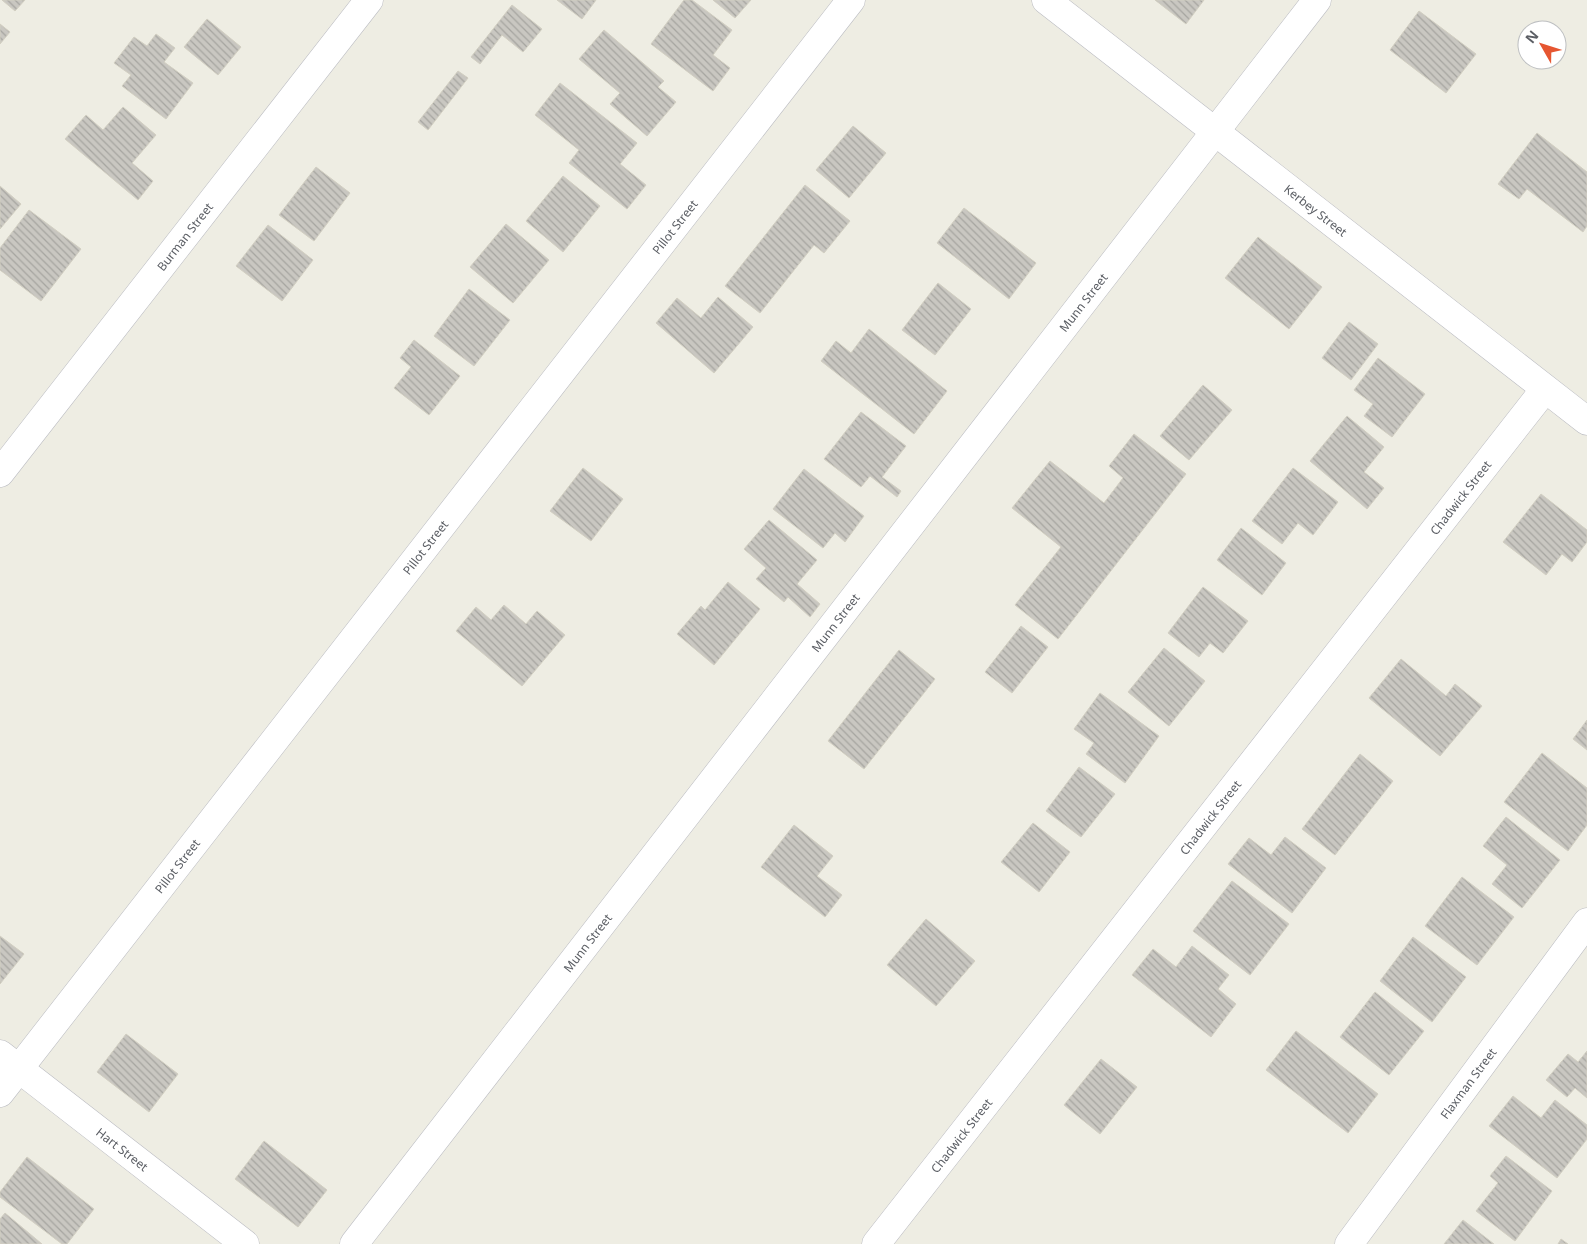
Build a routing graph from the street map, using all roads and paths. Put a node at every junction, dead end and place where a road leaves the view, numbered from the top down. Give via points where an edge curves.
1 (369, 0) edge
2 (851, 0) edge
3 (1046, 0) edge
4 (1317, 0) edge
5 (1215, 132) junction
6 (1545, 388) junction
7 (1587, 421) edge
8 (0, 473) edge
9 (1587, 922) edge
10 (9, 1061) edge
11 (0, 1093) edge
12 (245, 1244) edge
13 (354, 1244) edge
14 (876, 1244) edge
15 (1349, 1244) edge

1 - 8 street, Burman Street
2 - 10 street, Pillot Street
3 - 5 street, Kerbey Street
4 - 5 street, Munn Street
5 - 6 street, Kerbey Street
5 - 13 street, Munn Street
6 - 7 street, Kerbey Street
6 - 14 street, Chadwick Street
9 - 15 street, Flaxman Street
10 - 11 street, Pillot Street
10 - 12 street, Hart Street

